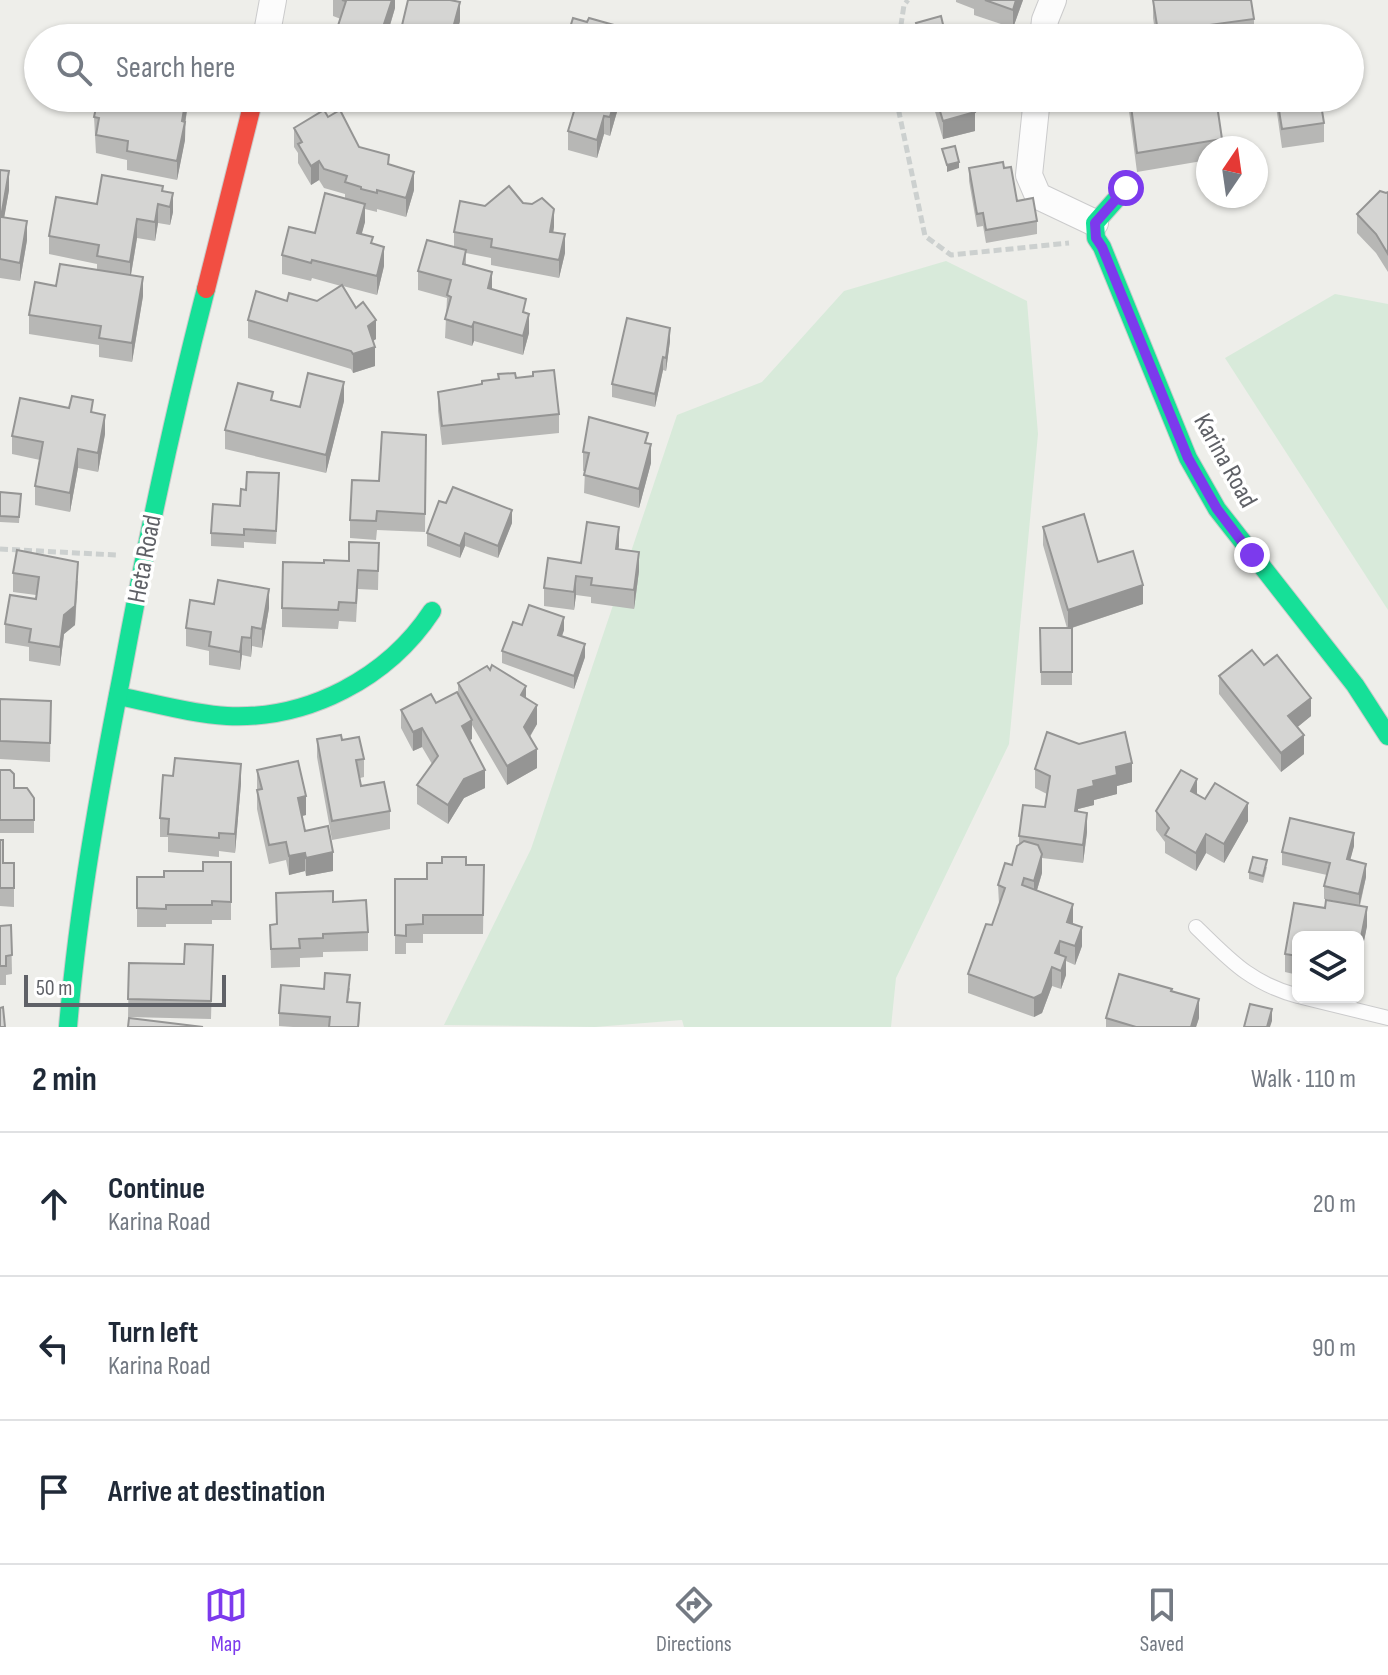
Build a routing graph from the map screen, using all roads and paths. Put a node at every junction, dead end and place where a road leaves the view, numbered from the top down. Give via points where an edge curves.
1 (273, 0) edge
2 (908, 0) edge
3 (1053, 0) edge
4 (269, 24) edge
5 (901, 24) edge
6 (1045, 24) edge
7 (251, 112) edge
8 (899, 112) edge
9 (1036, 112) edge
10 (1126, 188) dead end
11 (1095, 230) junction
12 (0, 549) edge
13 (144, 557) junction
14 (432, 611) dead end
15 (118, 696) junction
16 (1388, 736) edge
17 (1196, 927) dead end
18 (1292, 993) edge
19 (1328, 1003) edge
20 (1388, 1018) edge
21 (68, 1027) edge

1 - 4 street
2 - 5 path
3 - 6 street
7 - 13 street, Heta Road via 183,378
8 - 11 path via 925,236 951,255 1052,246
9 - 11 street via 1029,175 1038,196
10 - 11 street
11 - 16 street, Karina Road via 1188,458 1217,509 1355,685
12 - 13 path
13 - 15 street, Heta Road
14 - 15 street via 408,644 372,674 339,692 277,713 228,716
15 - 21 street, Heta Road via 89,846
17 - 18 lane via 1240,970 1259,983
19 - 20 lane

